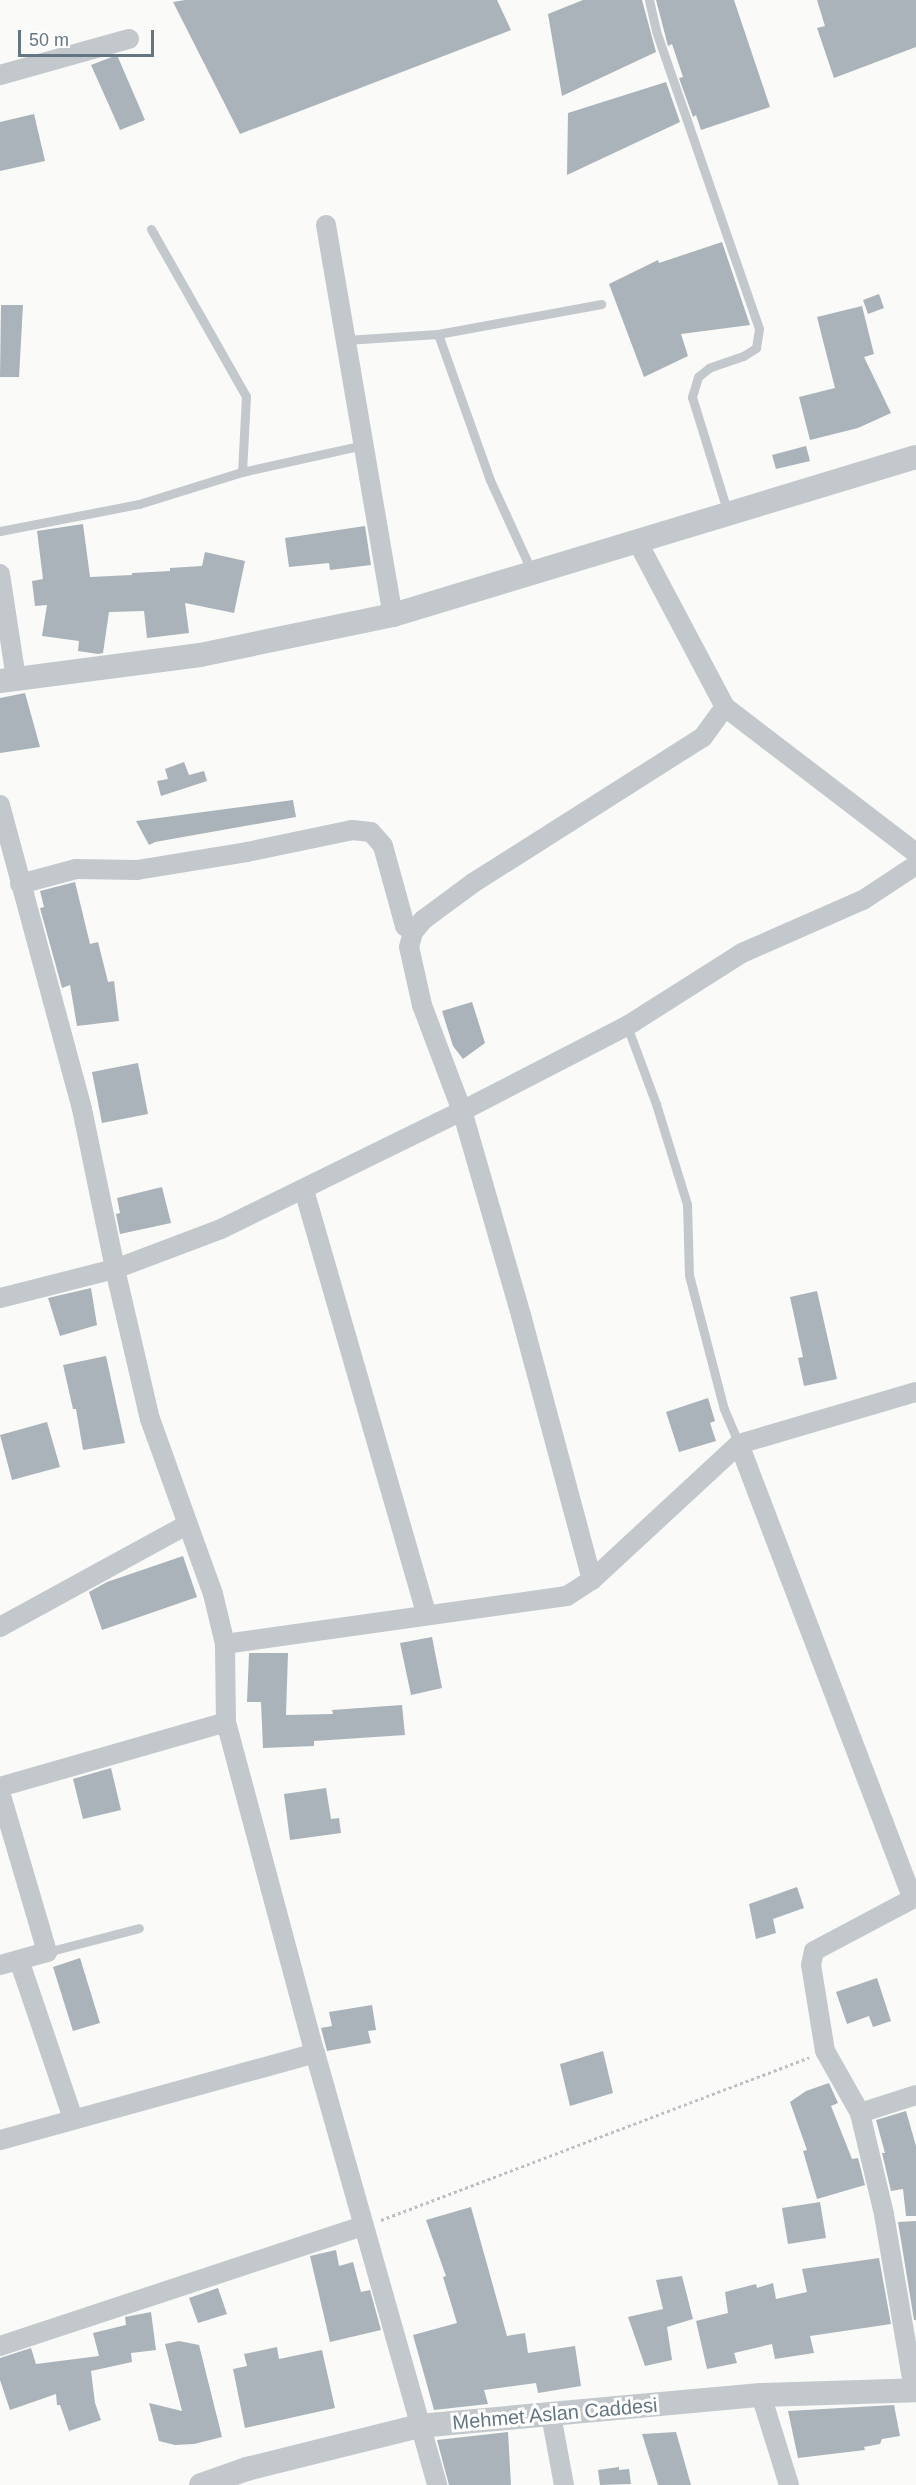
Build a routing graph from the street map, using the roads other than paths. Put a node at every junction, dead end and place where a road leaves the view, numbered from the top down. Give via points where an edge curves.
1 (649, 0) edge
2 (129, 39) dead end
3 (0, 75) edge
4 (326, 225) dead end
5 (151, 229) dead end
6 (601, 304) dead end
7 (438, 334) junction
8 (346, 340) junction
9 (364, 445) junction
10 (916, 457) edge
11 (242, 472) junction
12 (728, 514) junction
13 (0, 531) edge
14 (637, 541) junction
15 (0, 574) edge
16 (533, 574) junction
17 (393, 615) junction
18 (8, 680) edge
19 (725, 707) junction
20 (0, 805) edge
21 (916, 853) edge
22 (916, 866) edge
23 (20, 884) junction
24 (412, 932) junction
25 (627, 1026) junction
26 (462, 1111) junction
27 (304, 1190) junction
28 (115, 1269) junction
29 (0, 1298) edge
30 (916, 1392) edge
31 (740, 1444) junction
32 (186, 1525) junction
33 (592, 1580) junction
34 (427, 1615) junction
35 (0, 1627) edge
36 (225, 1644) junction
37 (226, 1722) junction
38 (0, 1787) edge
39 (0, 1792) edge
40 (914, 1898) edge
41 (139, 1928) dead end
42 (47, 1952) junction
43 (19, 1960) junction
44 (0, 1965) edge
45 (315, 2053) junction
46 (916, 2095) edge
47 (860, 2113) junction
48 (73, 2119) junction
49 (0, 2140) edge
50 (363, 2226) junction
51 (0, 2346) edge
52 (915, 2390) edge
53 (762, 2395) junction
54 (551, 2415) junction
55 (419, 2427) junction
56 (201, 2485) edge
57 (437, 2485) edge
58 (564, 2485) edge
59 (789, 2485) edge

1 - 12 lane via 656,31 759,329 756,348 709,368 698,377 692,397
2 - 3 street
4 - 8 street
5 - 11 lane via 246,396
6 - 7 lane
7 - 8 lane
7 - 16 lane via 490,480
8 - 9 street
9 - 11 lane
9 - 17 street
10 - 12 street
11 - 13 lane via 139,504
12 - 14 street
14 - 16 street
14 - 19 street
15 - 18 street
16 - 17 street
17 - 18 street via 200,655
19 - 21 street
19 - 24 street via 703,737 473,882
20 - 23 street
22 - 25 street via 863,900 742,953
23 - 24 street via 76,869 137,870 352,830 371,832 383,846 405,926
23 - 28 street via 82,1109
24 - 26 street via 408,947 422,1005
25 - 26 street
25 - 31 lane via 657,1104 687,1204 689,1275 724,1409
26 - 27 street
26 - 33 street
27 - 28 street via 221,1229
27 - 34 street
28 - 29 street
28 - 32 street via 150,1419
30 - 31 street
31 - 33 street
31 - 40 street
32 - 35 street
32 - 36 street via 213,1594
33 - 34 street via 567,1596
34 - 36 street
36 - 37 street
37 - 38 street
37 - 45 street
39 - 42 street
40 - 47 street via 814,1951 810,1965 825,2051
41 - 42 lane
42 - 43 street
43 - 44 street
43 - 48 street
45 - 48 street
45 - 50 street
46 - 47 street
47 - 52 street via 884,2214
48 - 49 street
50 - 51 street
50 - 55 street
52 - 53 street, Mehmet Aslan Caddesi
53 - 54 street, Mehmet Aslan Caddesi
53 - 59 street
54 - 55 street, Mehmet Aslan Caddesi
54 - 58 street
55 - 56 street, Mehmet Aslan Caddesi via 247,2469
55 - 57 street

